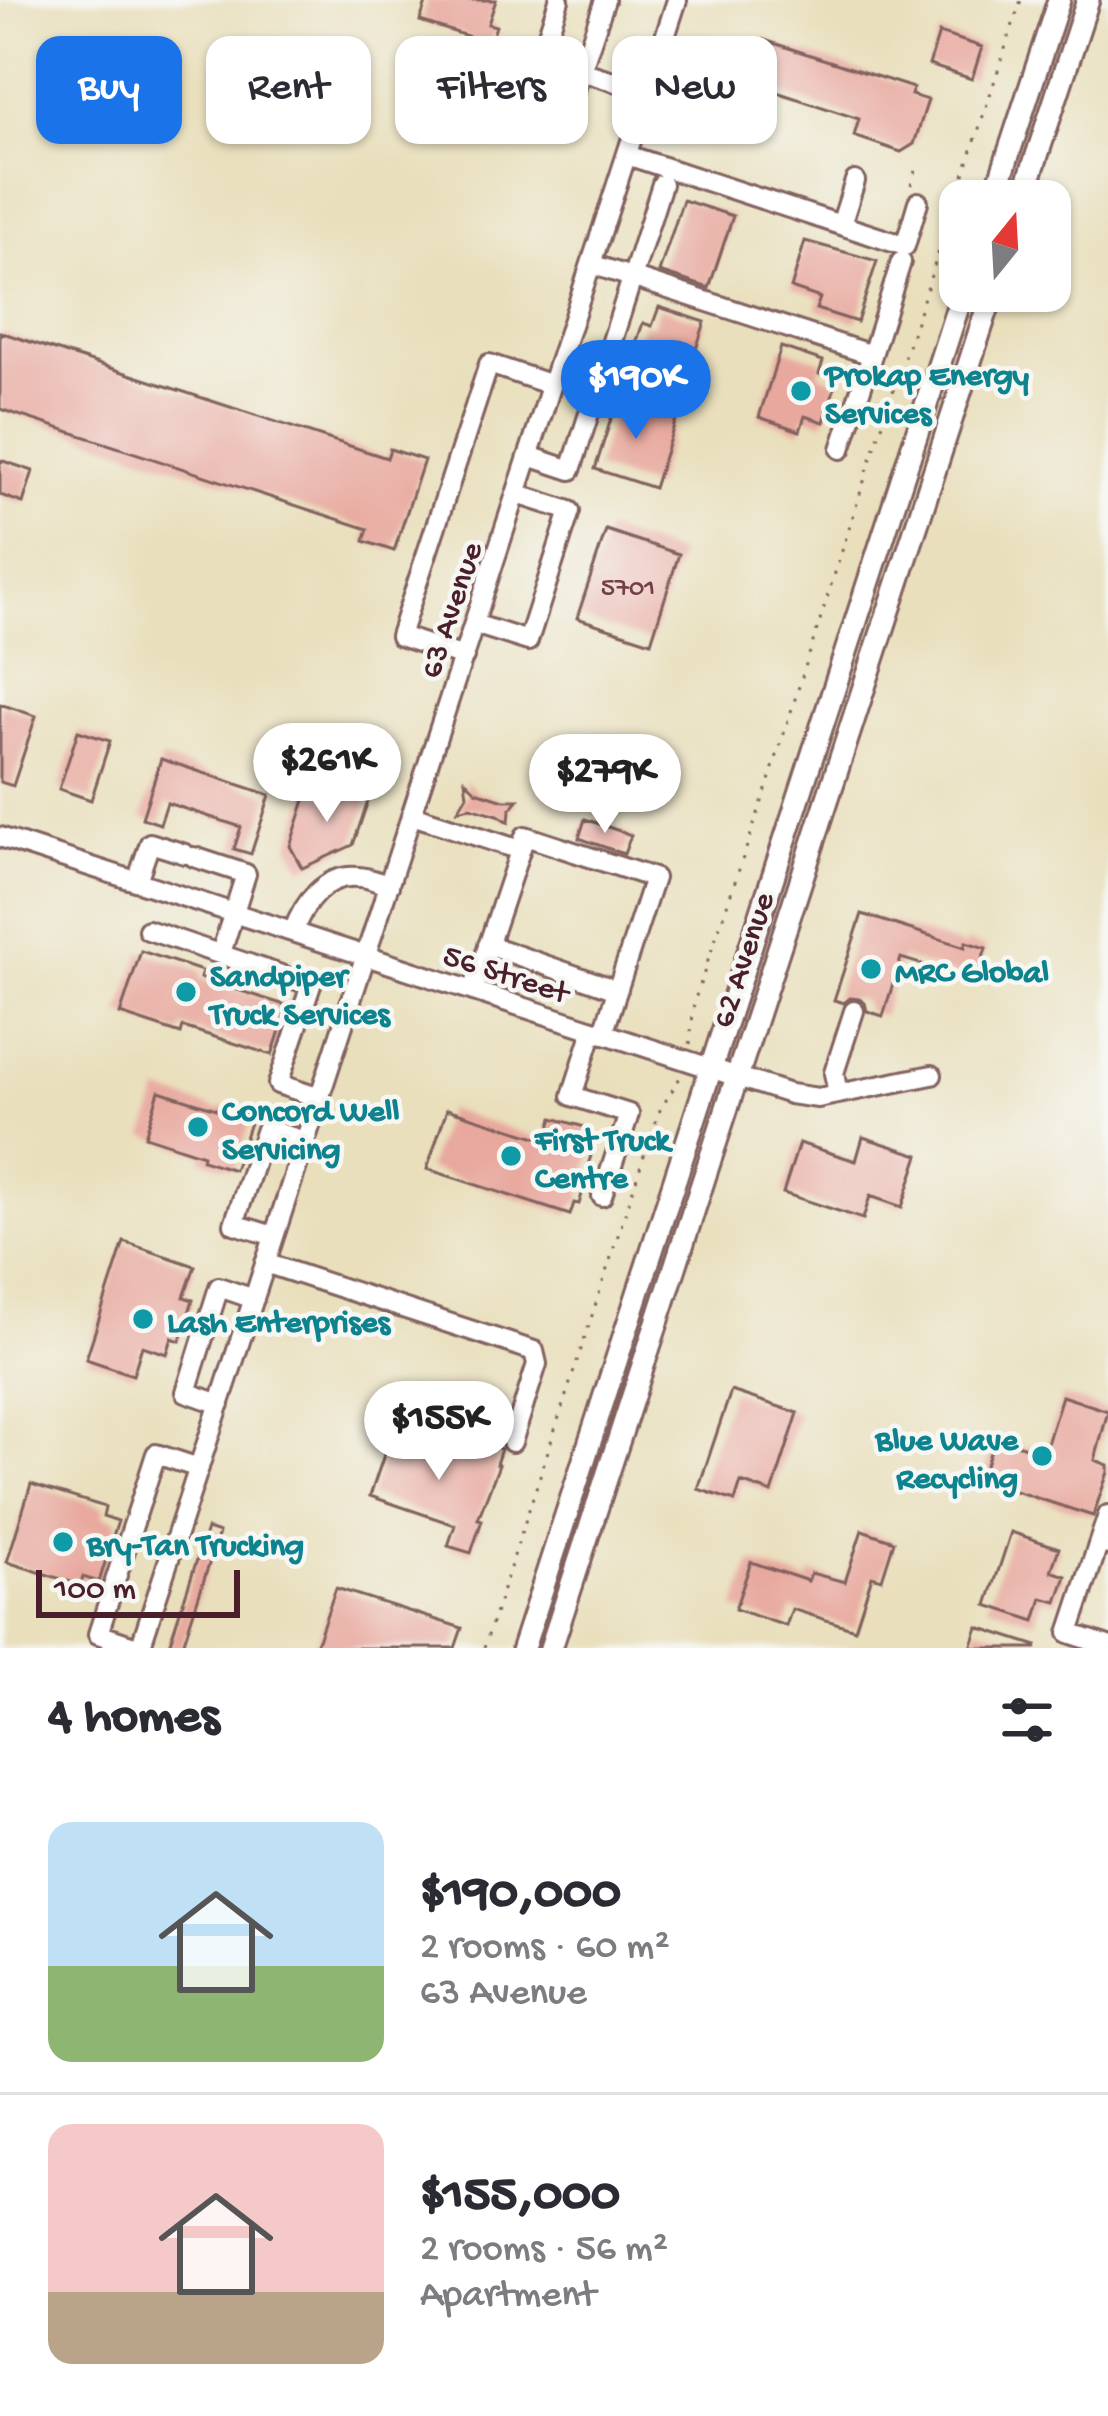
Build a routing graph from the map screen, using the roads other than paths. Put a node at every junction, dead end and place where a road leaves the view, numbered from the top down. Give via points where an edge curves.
1 (559, 0) edge
2 (605, 0) edge
3 (677, 0) edge
4 (1059, 0) edge
5 (1088, 0) edge
6 (547, 36) edge
7 (665, 36) edge
8 (588, 50) edge
9 (630, 144) edge
10 (627, 155) junction
11 (1000, 180) edge
12 (1029, 180) edge
13 (855, 181) dead end
14 (662, 184) dead end
15 (913, 200) road end
16 (841, 225) junction
17 (902, 262) dead end
18 (591, 264) junction
19 (632, 278) junction
20 (956, 312) edge
21 (986, 312) edge
22 (872, 355) junction
23 (555, 376) junction
24 (599, 381) junction
25 (842, 448) dead end
26 (529, 456) junction
27 (517, 494) junction
28 (474, 624) junction
29 (464, 657) junction
30 (412, 815) junction
31 (0, 837) edge
32 (520, 850) junction
33 (137, 881) junction
34 (389, 886) junction
35 (234, 913) junction
36 (148, 930) dead end
37 (293, 932) junction
38 (488, 945) junction
39 (221, 953) junction
40 (367, 956) junction
41 (617, 990) junction
42 (473, 991) junction
43 (854, 1011) dead end
44 (598, 1032) junction
45 (711, 1070) junction
46 (932, 1075) dead end
47 (736, 1078) junction
48 (838, 1094) junction
49 (320, 1098) junction
50 (305, 1141) junction
51 (602, 1196) dead end
52 (274, 1236) junction
53 (265, 1263) junction
54 (254, 1299) junction
55 (220, 1404) junction
56 (512, 1442) dead end
57 (199, 1468) junction
58 (1108, 1516) edge
59 (1104, 1543) edge
60 (1108, 1646) edge
61 (140, 1648) edge
62 (523, 1648) edge
63 (550, 1648) edge

1 - 6 street
2 - 8 street
3 - 7 street, 63 Avenue
4 - 11 main road
5 - 12 main road
9 - 10 street, 63 Avenue
10 - 16 street
10 - 18 street, 63 Avenue
13 - 16 street
14 - 19 street
15 - 16 street via 905,246
17 - 22 street
18 - 19 street
18 - 23 street, 63 Avenue
19 - 22 street
19 - 24 street
20 - 45 main road, 62 Avenue
21 - 47 main road, 62 Avenue
22 - 25 street
23 - 24 street
23 - 26 street, 63 Avenue
23 - 29 street via 489,364 407,614 400,636
24 - 26 street via 571,470
26 - 27 street, 63 Avenue
27 - 28 street, 63 Avenue
27 - 28 street via 570,511 533,626 528,641
28 - 29 street, 63 Avenue
29 - 30 street, 63 Avenue
30 - 32 street
30 - 34 street, 63 Avenue
31 - 33 street, 56 Street
32 - 38 street
32 - 41 street via 525,836 654,878
33 - 35 street, 56 Street
33 - 35 street via 150,843 190,855 247,874
34 - 37 street via 357,876 333,881 302,907
34 - 40 street, 63 Avenue
35 - 37 street, 56 Street
35 - 39 street
36 - 39 street
37 - 40 street, 56 Street
38 - 41 street
38 - 42 street
39 - 49 street via 311,985 278,1084
40 - 42 street, 56 Street
40 - 49 street, 63 Avenue
41 - 44 street
42 - 44 street, 56 Street
43 - 48 street via 834,1073
44 - 45 street, 56 Street
44 - 51 street via 572,1096 629,1114
45 - 47 street, 56 Street
45 - 62 main road, 62 Avenue
46 - 48 street, 56 Street
47 - 48 street, 56 Street via 790,1094
47 - 63 main road, 62 Avenue
49 - 50 street, 63 Avenue
50 - 52 street, 63 Avenue
50 - 52 street via 266,1129 234,1224
52 - 53 street, 63 Avenue
53 - 54 street, 63 Avenue
53 - 56 street via 534,1351
54 - 55 street, 63 Avenue
54 - 55 street via 219,1287 185,1392
55 - 57 street, 63 Avenue
57 - 61 street, 63 Avenue
57 - 61 street via 156,1454 98,1634
58 - 59 street
59 - 60 street via 1069,1634

